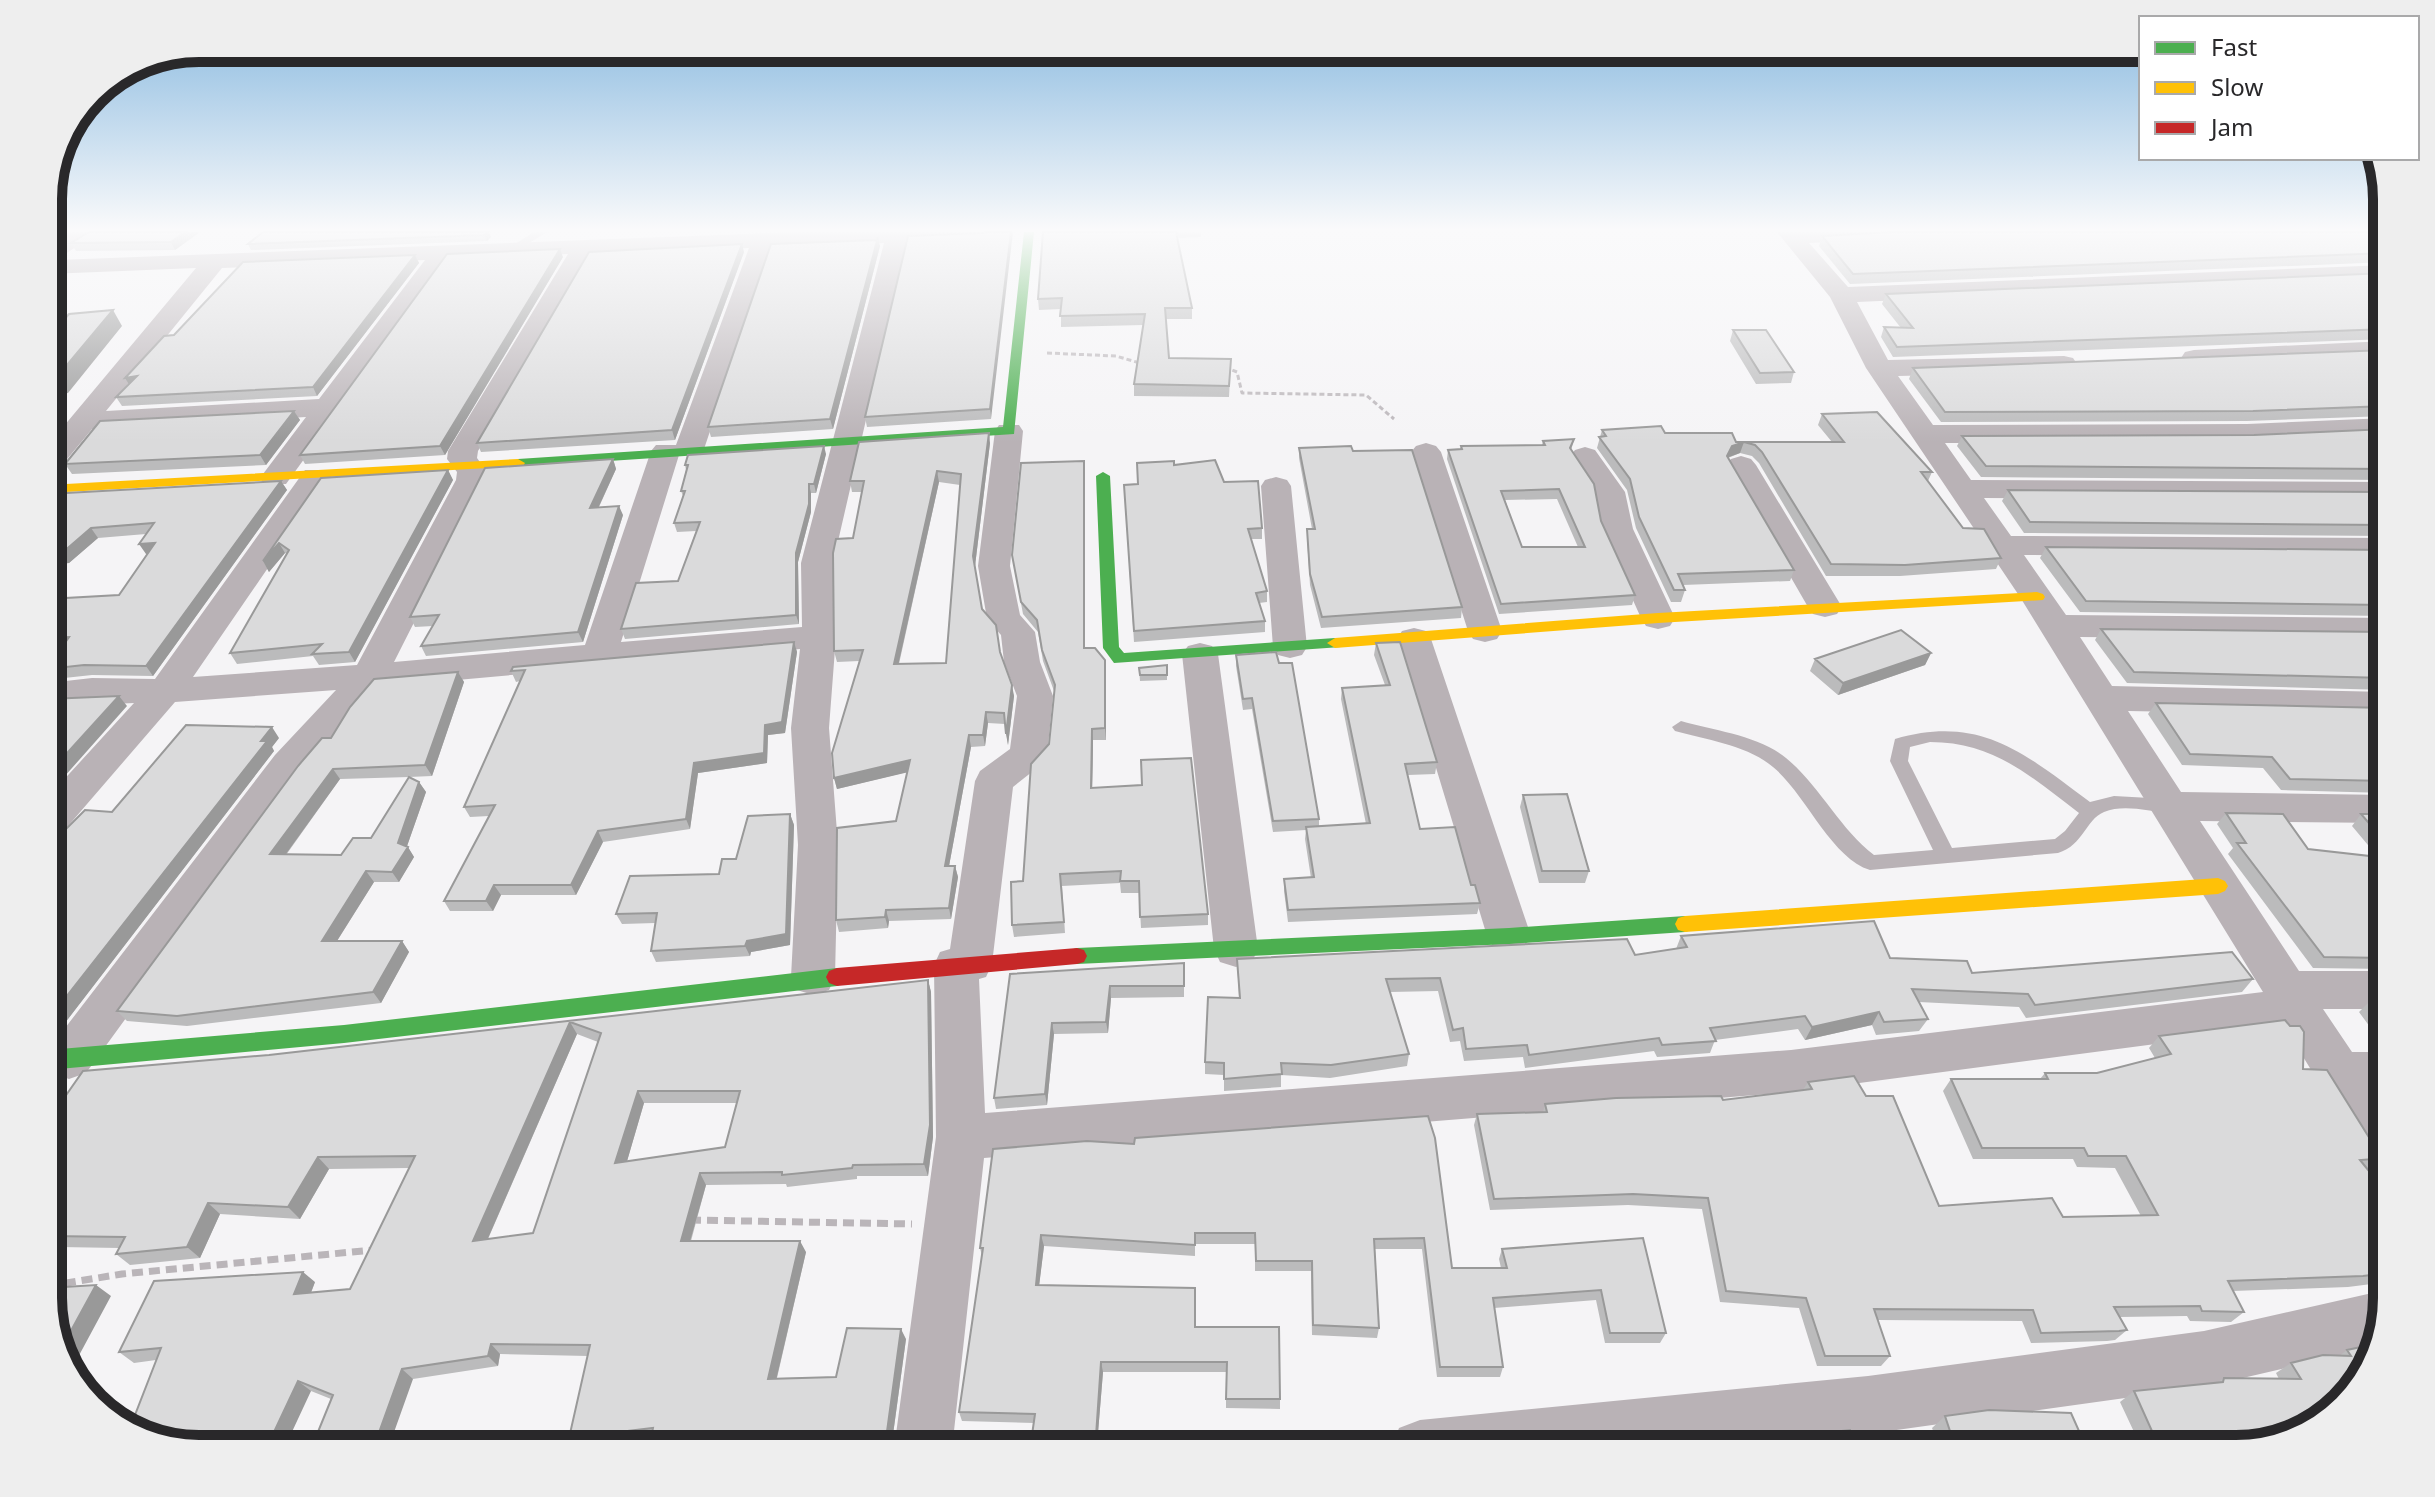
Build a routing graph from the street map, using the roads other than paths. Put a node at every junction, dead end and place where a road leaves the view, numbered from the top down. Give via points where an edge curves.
1 (170, 302) edge
2 (406, 302) edge
3 (551, 302) edge
4 (738, 302) edge
5 (880, 302) edge
6 (1023, 302) edge
7 (1845, 302) edge
8 (2373, 350) edge
9 (2172, 359) edge
10 (2096, 363) edge
11 (1879, 368) junction
12 (328, 407) junction
13 (83, 421) junction
14 (2373, 428) edge
15 (1009, 431) junction
16 (1923, 434) junction
17 (844, 440) junction
18 (62, 447) edge
19 (678, 450) junction
20 (1426, 452) dead end
21 (1585, 456) dead end
22 (1741, 465) dead end
23 (467, 466) junction
24 (316, 476) junction
25 (1103, 476) dead end
26 (275, 478) junction
27 (1276, 486) dead end
28 (62, 488) edge
29 (1962, 489) junction
30 (2373, 491) edge
31 (2000, 545) junction
32 (2373, 548) edge
33 (1825, 607) junction
34 (2046, 611) junction
35 (1658, 618) junction
36 (2373, 628) edge
37 (1485, 631) junction
38 (819, 636) junction
39 (1414, 639) junction
40 (1290, 647) junction
41 (600, 654) junction
42 (1200, 654) junction
43 (369, 676) junction
44 (165, 691) junction
45 (62, 693) edge
46 (2101, 698) junction
47 (2373, 704) edge
48 (1681, 727) dead end
49 (2168, 806) junction
50 (62, 807) edge
51 (2373, 809) edge
52 (2089, 811) junction
53 (1946, 856) junction
54 (2218, 886) junction
55 (1509, 936) junction
56 (1236, 949) junction
57 (963, 964) junction
58 (813, 977) junction
59 (2373, 991) edge
60 (2290, 999) junction
61 (62, 1055) edge
62 (62, 1059) edge
63 (2339, 1073) junction
64 (2373, 1073) edge
65 (2373, 1127) edge
66 (961, 1137) junction
67 (2371, 1321) edge
68 (925, 1435) edge
69 (1563, 1435) edge

1 - 13 street
2 - 12 street
3 - 23 street via 463,451
4 - 19 street
5 - 17 street
6 - 15 street
7 - 11 street
8 - 9 street
10 - 11 street
11 - 16 street
12 - 13 street
12 - 26 street
13 - 18 street
14 - 16 street
15 - 17 street
15 - 57 street via 994,566 1004,619 1018,632 1035,696 1028,755 994,781
16 - 29 street
17 - 19 street
17 - 38 street via 817,563
19 - 23 street
19 - 41 street
20 - 37 street
21 - 35 street via 1610,492 1617,529
22 - 33 street
23 - 24 street
23 - 43 street via 471,480
24 - 26 street
24 - 44 street
25 - 42 street via 1113,655 1128,660
26 - 28 street
27 - 40 street
29 - 30 street
29 - 31 street
31 - 32 street
31 - 34 street
33 - 34 street
33 - 35 street
34 - 36 street
34 - 46 street
35 - 37 street
37 - 39 street
38 - 41 street
38 - 58 street via 810,728 818,845
39 - 40 street
39 - 55 street
40 - 42 street
41 - 43 street
42 - 56 street
43 - 44 street
43 - 61 street via 289,765
44 - 45 street
44 - 50 street
46 - 47 street
46 - 49 street
48 - 53 lane via 1765,752 1852,852 1870,863
49 - 51 street
49 - 52 lane via 2107,804
49 - 54 street
52 - 53 lane via 2072,840 2058,846
52 - 53 lane via 2000,747 1961,735 1928,734 1901,743 1899,761
54 - 55 street
54 - 60 street
55 - 56 street
56 - 57 street
57 - 58 street
57 - 66 street
58 - 62 street via 239,1046
59 - 60 street
60 - 63 street
60 - 66 street via 1791,1071
63 - 64 street
63 - 65 street
66 - 68 street
67 - 69 street via 2204,1359 1868,1405

